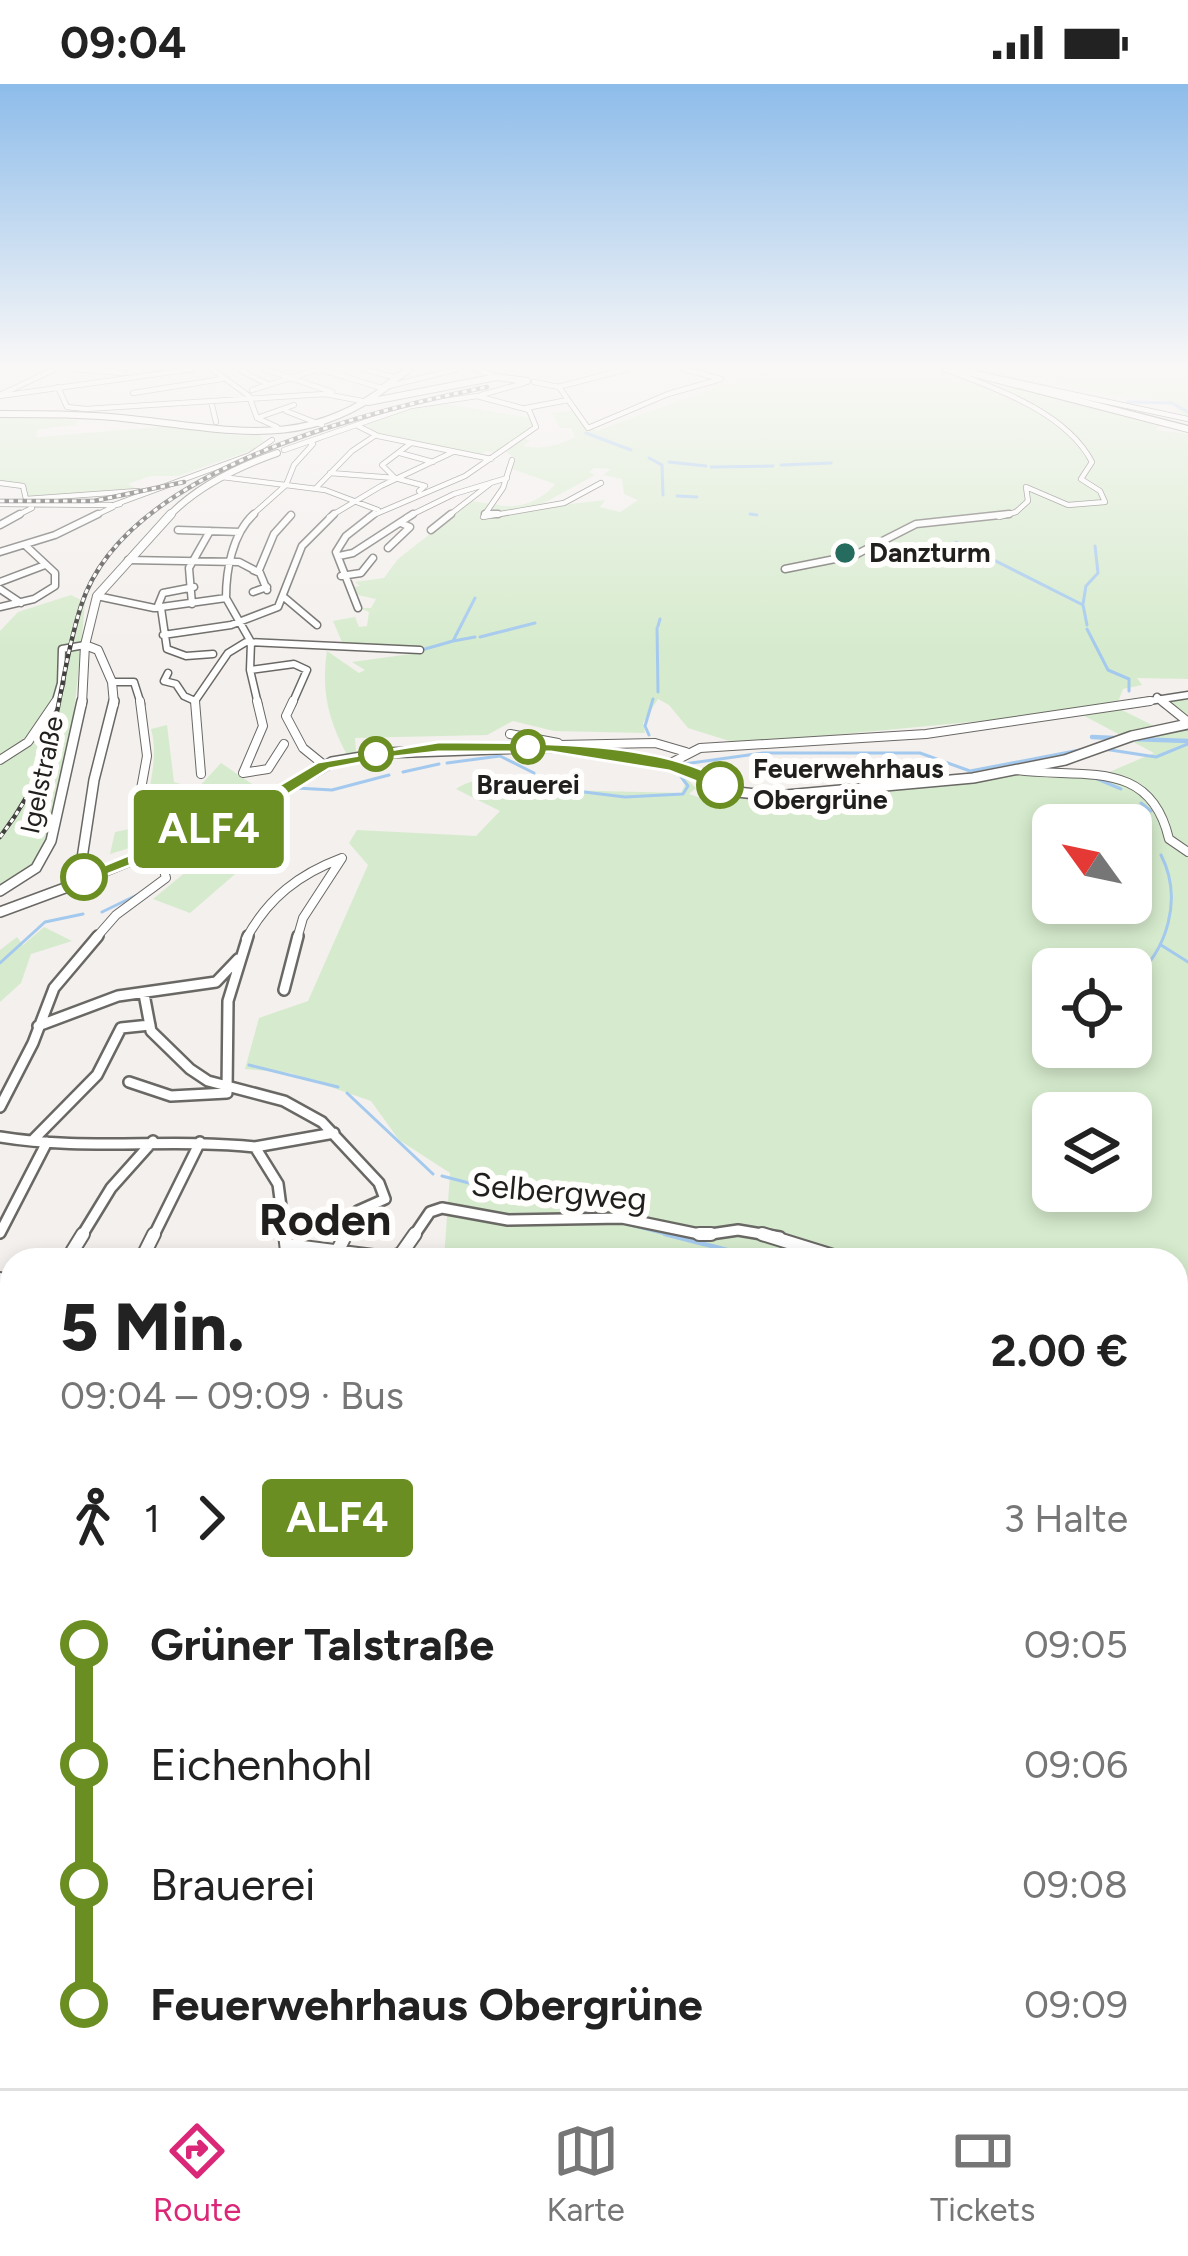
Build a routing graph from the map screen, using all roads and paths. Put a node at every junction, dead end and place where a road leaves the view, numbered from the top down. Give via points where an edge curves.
1 (221, 463) edge
2 (247, 463) edge
3 (296, 463) edge
4 (343, 463) edge
5 (386, 463) edge
6 (432, 463) edge
7 (484, 463) edge
8 (511, 463) edge
9 (1093, 463) edge
10 (330, 473) junction
11 (222, 477) junction
12 (394, 478) junction
13 (507, 478) junction
14 (602, 482) dead end
15 (0, 483) edge
16 (491, 483) junction
17 (286, 485) junction
18 (316, 488) junction
19 (142, 492) junction
20 (418, 495) junction
21 (358, 499) junction
22 (0, 504) edge
23 (115, 505) junction
24 (34, 507) junction
25 (378, 511) junction
26 (292, 514) dead end
27 (401, 523) junction
28 (0, 525) edge
29 (157, 529) junction
30 (431, 530) dead end
31 (210, 531) junction
32 (240, 532) junction
33 (25, 545) junction
34 (388, 548) dead end
35 (0, 552) edge
36 (339, 556) junction
37 (373, 558) dead end
38 (128, 560) junction
39 (230, 562) junction
40 (192, 563) junction
41 (46, 565) junction
42 (784, 569) dead end
43 (257, 571) junction
44 (341, 576) junction
45 (1, 583) edge
46 (194, 587) junction
47 (253, 592) dead end
48 (97, 596) junction
49 (226, 598) junction
50 (285, 598) junction
51 (21, 603) junction
52 (192, 604) junction
53 (0, 607) edge
54 (159, 608) junction
55 (358, 608) dead end
56 (173, 613) junction
57 (240, 622) junction
58 (317, 625) dead end
59 (176, 633) junction
60 (164, 635) junction
61 (251, 643) junction
62 (93, 650) junction
63 (420, 650) dead end
64 (213, 654) dead end
65 (85, 659) junction
66 (250, 670) junction
67 (168, 673) dead end
68 (112, 682) junction
69 (1188, 695) edge
70 (1157, 697) junction
71 (195, 701) junction
72 (1188, 723) edge
73 (510, 734) dead end
74 (284, 744) dead end
75 (558, 746) junction
76 (686, 752) junction
77 (0, 760) edge
78 (324, 765) junction
79 (673, 766) junction
80 (1013, 769) junction
81 (201, 774) dead end
82 (139, 800) dead end
83 (1188, 852) edge
84 (162, 856) junction
85 (80, 880) junction
86 (0, 891) edge
87 (0, 913) edge
88 (238, 959) junction
89 (284, 990) dead end
90 (144, 994) junction
91 (150, 1025) junction
92 (38, 1026) junction
93 (129, 1082) dead end
94 (230, 1088) junction
95 (0, 1107) edge
96 (334, 1133) junction
97 (0, 1137) edge
98 (154, 1141) junction
99 (201, 1141) junction
100 (32, 1142) junction
101 (47, 1142) junction
102 (255, 1147) junction
103 (0, 1233) edge
104 (286, 1245) junction
105 (74, 1248) edge
106 (147, 1248) edge
107 (286, 1248) edge
108 (317, 1248) edge
109 (339, 1248) edge
110 (405, 1248) edge
111 (812, 1248) edge

1 - 19 street
2 - 11 main road
3 - 17 street
4 - 10 street
5 - 12 street
6 - 12 street
7 - 20 street
8 - 13 street
9 - 42 street via 1082,479 1105,504 1067,505 1026,487 1028,501 1008,515 916,524 855,555
10 - 12 street
10 - 18 street
11 - 17 street
11 - 29 main road via 186,498
12 - 20 street via 425,486
12 - 21 street
13 - 14 street via 484,517 566,502
13 - 16 street
15 - 19 street via 23,486 26,499
16 - 27 street
16 - 30 street
17 - 18 street
17 - 32 street
18 - 21 street
19 - 23 street
20 - 25 street
21 - 25 street
21 - 50 street via 299,547
22 - 24 street
23 - 24 street
23 - 33 street
24 - 28 street
25 - 36 street via 344,538
26 - 43 street
27 - 34 street via 410,527
27 - 36 street via 356,554
29 - 31 street
29 - 38 main road
31 - 32 street
31 - 40 street
32 - 39 street
33 - 35 street
33 - 41 street
36 - 44 street
37 - 44 street via 361,574
38 - 40 street
38 - 48 main road
39 - 40 street
39 - 43 street
39 - 49 street
40 - 46 street
41 - 45 street
41 - 51 street via 55,586
43 - 47 street via 267,589
44 - 55 street
45 - 51 street
46 - 52 street
46 - 54 street via 163,593
48 - 54 street
48 - 62 main road, Igelstraße
49 - 52 street
49 - 57 street
50 - 57 street
50 - 58 street
51 - 53 street
52 - 56 street
54 - 56 street
54 - 60 street
56 - 59 street
57 - 59 street
57 - 61 street
59 - 60 street
60 - 64 street via 176,653
61 - 63 street via 314,644 316,653
61 - 66 street
61 - 71 street via 224,654
62 - 65 main road
62 - 65 main road, Igelstraße
62 - 68 main road
62 - 77 street via 64,648 55,705 30,742
65 - 86 main road, Igelstraße via 51,841 35,868
66 - 74 street via 264,729 243,773 266,770
66 - 78 street via 307,670 286,716 303,748
67 - 71 street via 164,681
68 - 82 street via 134,682 139,696 149,765
68 - 85 main road
69 - 70 street
70 - 72 street
70 - 76 street via 926,734
71 - 81 street
72 - 80 main road
73 - 75 street
75 - 76 street via 655,743
75 - 78 main road via 434,748
75 - 79 main road
76 - 79 street
78 - 84 main road
79 - 80 main road via 769,796
80 - 83 street via 1095,771 1126,784 1160,808 1169,839
84 - 85 main road
84 - 92 street via 166,878 88,945 47,998
85 - 87 main road
88 - 89 street via 274,896 342,858 304,918
88 - 90 street via 216,982
88 - 94 street via 226,1018
90 - 91 street
90 - 92 street via 96,1002
91 - 94 street via 190,1069
91 - 100 street via 121,1028 97,1075
92 - 95 street
93 - 94 street via 172,1096
94 - 96 street via 284,1101
96 - 102 street
96 - 109 street via 385,1192 378,1205 358,1211
97 - 100 street
98 - 99 street
98 - 101 street
98 - 105 street
99 - 102 street
99 - 106 street
100 - 101 street
101 - 103 street
102 - 104 street via 278,1184
104 - 107 street
104 - 108 street, Selbergweg
110 - 111 street, Selbergweg via 442,1208 544,1223 622,1218 704,1235 738,1230

